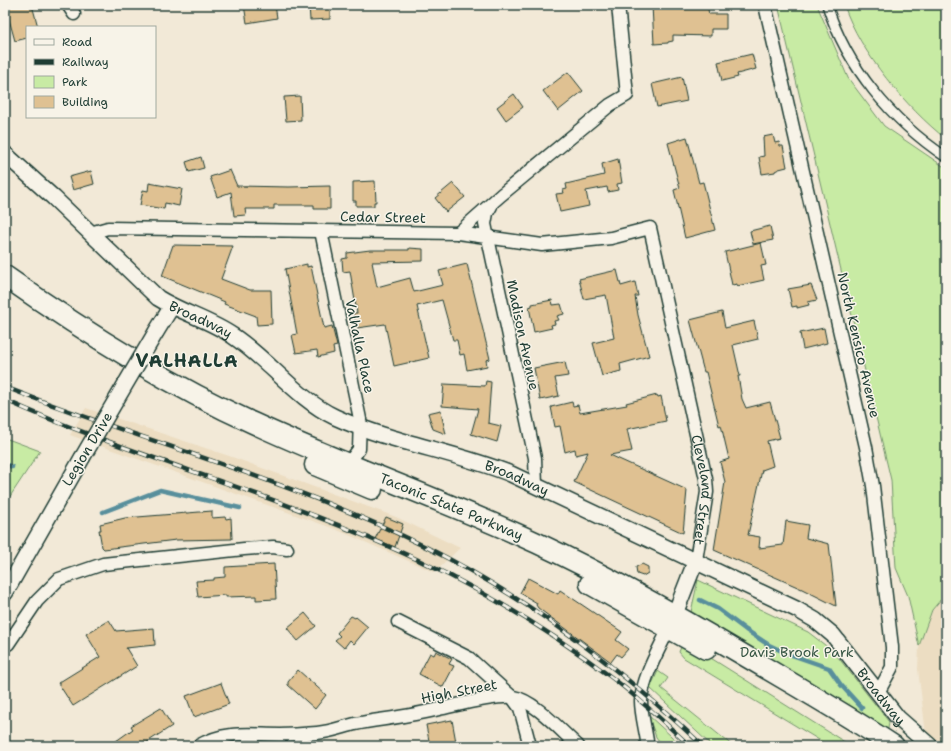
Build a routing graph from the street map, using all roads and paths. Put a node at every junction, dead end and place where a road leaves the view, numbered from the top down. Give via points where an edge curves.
1 (618, 5) edge
2 (765, 5) edge
3 (827, 5) edge
4 (5, 154) edge
5 (946, 157) edge
6 (500, 195) junction
7 (650, 228) joint
8 (321, 231) junction
9 (90, 233) junction
10 (458, 233) junction
11 (487, 236) junction
12 (5, 276) edge
13 (5, 292) edge
14 (172, 306) junction
15 (360, 427) junction
16 (348, 464) junction
17 (536, 486) junction
18 (287, 550) dead end
19 (696, 560) junction
20 (5, 593) edge
21 (672, 621) junction
22 (398, 622) dead end
23 (5, 646) edge
24 (878, 693) junction
25 (512, 697) junction
26 (198, 746) edge
27 (530, 746) edge
28 (578, 746) edge
29 (646, 746) edge
30 (869, 746) edge
31 (894, 746) edge
32 (930, 746) edge

1 - 6 street via 627,95 610,105
2 - 24 street, North Kensico Avenue via 858,409 873,486 892,660 892,667
3 - 5 street via 843,42 872,90 909,130
4 - 9 street, Broadway
6 - 10 street
6 - 11 street, Madison Avenue via 486,213
7 - 11 street, Cedar Street via 611,238 542,245
7 - 19 street, Cleveland Street via 706,479 707,492
8 - 9 street, Cedar Street via 108,228
8 - 10 street, Cedar Street
8 - 15 street, Valhalla Place
9 - 14 street, Broadway via 141,283
10 - 11 street, Cedar Street
11 - 17 street, Madison Avenue via 535,458
12 - 16 highway, Taconic State Parkway via 92,334 180,386 250,422
13 - 21 highway, Taconic State Parkway via 105,359 212,418 287,454 545,562
14 - 15 street, Broadway via 210,322 233,336 314,405
14 - 20 street, Legion Drive, bridge
15 - 16 street, Valhalla Place via 359,449
15 - 17 street, Broadway via 473,460
16 - 21 highway, Taconic State Parkway via 536,543 633,591
17 - 19 street, Broadway
18 - 23 street via 273,547 244,549 103,564 59,579 37,601
19 - 21 street, Cleveland Street
19 - 24 street, Broadway via 796,608 815,620 833,635
21 - 29 street, Cleveland Street via 654,659 643,691 641,702
21 - 30 highway, Taconic State Parkway
21 - 31 highway, Taconic State Parkway via 820,700
22 - 25 street via 470,658
24 - 32 street, Broadway via 898,718
25 - 26 street, High Street via 472,702 319,733 251,733 226,736 206,741
25 - 27 street via 520,708
25 - 28 street, High Street via 522,699 537,709

